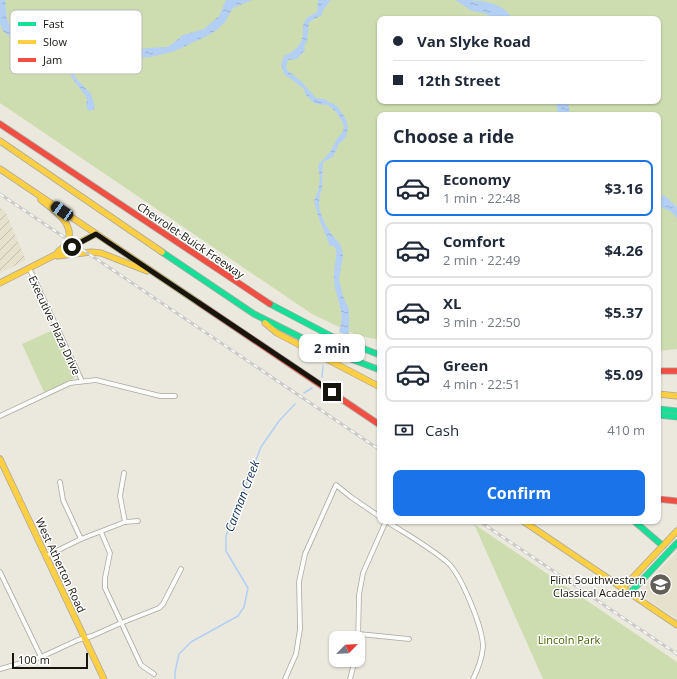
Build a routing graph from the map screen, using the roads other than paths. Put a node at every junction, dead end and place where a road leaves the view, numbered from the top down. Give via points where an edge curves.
1 (0, 124) edge
2 (0, 141) edge
3 (0, 169) edge
4 (16, 180) junction
5 (96, 234) junction
6 (53, 256) junction
7 (29, 268) junction
8 (154, 273) junction
9 (0, 283) edge
10 (254, 314) junction
11 (377, 354) edge
12 (377, 369) edge
13 (661, 371) edge
14 (677, 371) edge
15 (82, 381) junction
16 (377, 385) edge
17 (661, 394) edge
18 (175, 396) dead end
19 (677, 396) edge
20 (661, 409) edge
21 (677, 411) edge
22 (661, 415) edge
23 (0, 416) edge
24 (677, 416) edge
25 (377, 423) edge
26 (0, 459) edge
27 (124, 473) dead end
28 (60, 482) dead end
29 (661, 500) edge
30 (677, 501) edge
31 (377, 515) edge
32 (138, 521) dead end
33 (125, 522) junction
34 (385, 524) edge
35 (391, 524) edge
36 (527, 524) edge
37 (637, 524) edge
38 (677, 531) edge
39 (101, 532) junction
40 (82, 539) junction
41 (676, 544) edge
42 (663, 546) junction
43 (46, 556) junction
44 (181, 569) dead end
45 (0, 572) edge
46 (623, 588) junction
47 (630, 593) junction
48 (121, 623) junction
49 (677, 625) edge
50 (359, 631) edge
51 (365, 635) edge
52 (85, 638) junction
53 (410, 639) dead end
54 (41, 657) junction
55 (353, 667) edge
56 (0, 668) edge
57 (154, 674) dead end
58 (104, 679) edge
59 (285, 679) edge
60 (350, 679) edge
61 (473, 679) edge

1 - 11 main road, Chevrolet-Buick Freeway via 266,302 331,336
2 - 10 main road
3 - 4 main road
4 - 5 main road
4 - 6 main road via 66,223 68,240
5 - 6 main road
5 - 8 main road
6 - 7 main road
6 - 8 main road via 101,253
7 - 9 main road
7 - 15 street, Executive Plaza Drive
8 - 25 main road
10 - 12 main road via 322,348
10 - 16 main road via 277,333
13 - 14 main road
15 - 18 street via 96,380 160,396
15 - 23 street via 70,383
17 - 19 main road
20 - 21 main road
22 - 24 main road
26 - 43 main road, West Atherton Road
27 - 33 street via 120,496
28 - 40 street via 63,500
29 - 30 main road
31 - 59 street via 336,485 305,554 299,582 300,629 297,648
32 - 33 street
33 - 39 street
34 - 50 street via 363,573 359,595
35 - 61 street via 448,562 463,585 483,640 479,668
36 - 46 main road
37 - 42 main road
38 - 42 main road
39 - 40 street
39 - 48 street via 110,554 105,588
40 - 43 street
41 - 42 main road via 668,548
41 - 47 main road
42 - 46 main road
43 - 52 main road, West Atherton Road
44 - 48 street via 159,608
45 - 54 street
46 - 47 main road
47 - 49 main road
48 - 52 street
48 - 57 street via 141,665
51 - 53 street
52 - 54 street
52 - 58 main road, West Atherton Road
54 - 56 street
55 - 60 street

